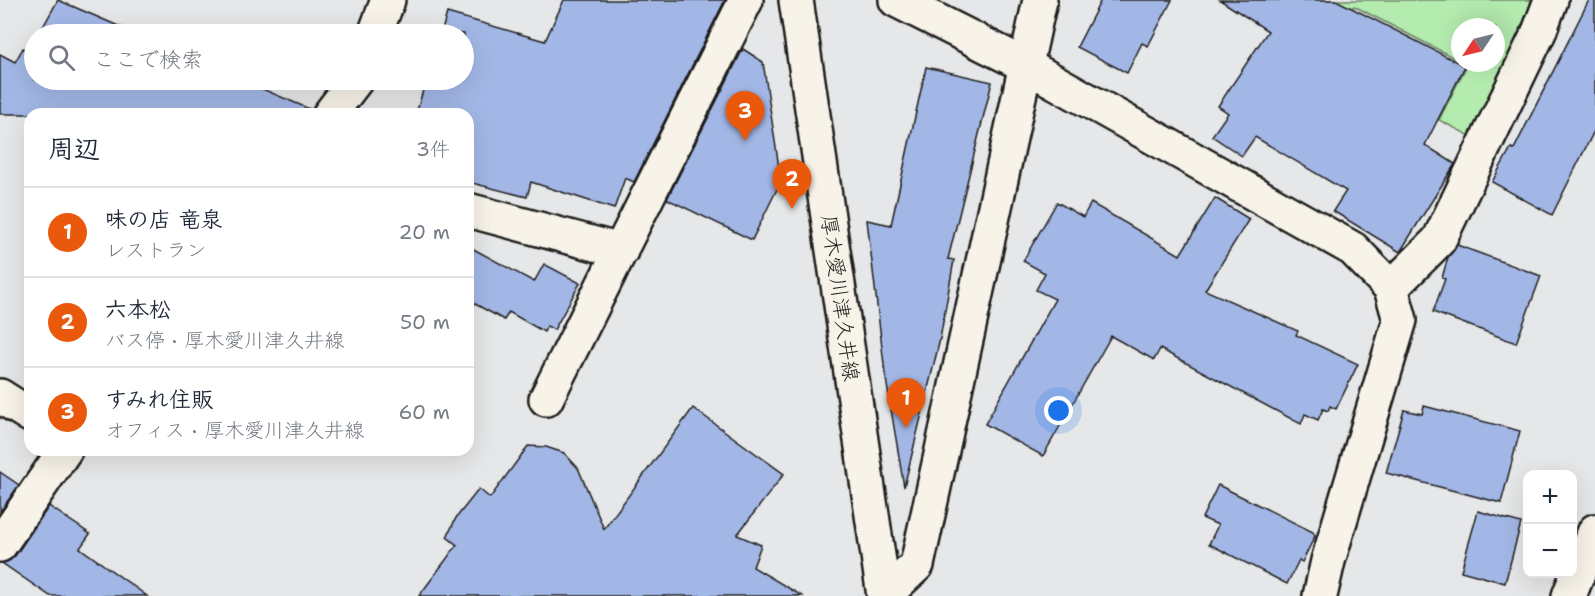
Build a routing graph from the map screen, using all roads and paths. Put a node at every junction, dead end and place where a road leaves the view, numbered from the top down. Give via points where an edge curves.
1 (388, 0) edge
2 (746, 0) edge
3 (796, 0) edge
4 (896, 0) edge
5 (1040, 0) edge
6 (1551, 0) edge
7 (379, 24) edge
8 (1025, 65) junction
9 (348, 90) edge
10 (335, 108) edge
11 (474, 212) edge
12 (621, 251) junction
13 (1391, 288) junction
14 (0, 396) edge
15 (546, 399) dead end
16 (24, 411) edge
17 (61, 456) edge
18 (1595, 531) edge
19 (0, 545) edge
20 (884, 596) edge
21 (1320, 596) edge
22 (1569, 596) edge

1 - 7 street
2 - 12 street
3 - 20 street, 厚木愛川津久井線
4 - 8 street
5 - 8 street
6 - 13 street via 1439,240
8 - 13 street via 1353,249
8 - 20 street via 917,565
9 - 10 street
11 - 12 street
12 - 15 street
13 - 21 street via 1400,320
14 - 16 street
17 - 19 street
18 - 22 street

